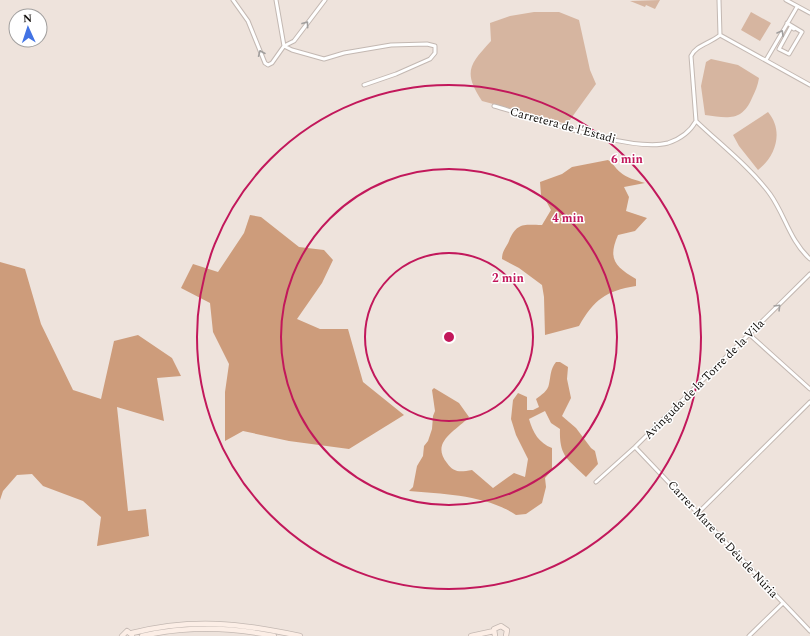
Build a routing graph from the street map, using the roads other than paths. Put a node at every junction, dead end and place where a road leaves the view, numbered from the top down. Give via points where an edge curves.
1 (233, 0) edge
2 (276, 0) edge
3 (325, 0) edge
4 (719, 0) edge
5 (786, 0) edge
6 (797, 7) junction
7 (810, 13) edge
8 (787, 23) junction
9 (795, 28) junction
10 (720, 35) junction
11 (284, 46) junction
12 (766, 60) junction
13 (364, 85) dead end
14 (810, 85) edge
15 (494, 106) dead end
16 (696, 121) junction
17 (810, 259) edge
18 (810, 274) edge
19 (750, 334) junction
20 (810, 390) edge
21 (810, 402) edge
22 (636, 447) junction
23 (596, 482) dead end
24 (698, 512) junction
25 (783, 603) junction
26 (810, 631) edge
27 (495, 634) edge
28 (132, 635) edge
29 (122, 636) edge
30 (142, 636) edge
31 (274, 636) edge
32 (300, 636) edge
33 (470, 636) edge
34 (506, 636) edge
35 (748, 636) edge

11 -> 1 street via 272,63 266,64 248,21
2 - 11 street
11 -> 3 street via 294,41
4 - 10 street
5 - 6 street
6 - 7 street
6 - 8 street
8 - 9 street
12 -> 8 street
9 - 9 street via 802,32 789,54 779,49 791,28
10 - 12 street
10 - 16 street via 693,51 691,56
11 - 13 street via 324,59 391,45 435,46 435,53 430,59
12 - 14 street
15 - 16 street, Carretera de l'Estadi via 590,134 636,144 676,140 691,129
16 - 17 street via 765,188 803,253
19 -> 18 street, Avinguda de la Torre de la Vila
19 - 20 street
19 - 22 street, Avinguda de la Torre de la Vila
21 - 24 street
22 - 23 street, Avinguda de la Torre de la Vila
22 - 24 street, Carrer Mare de Déu de Núria
24 - 25 street, Carrer Mare de Déu de Núria
25 - 26 street, Carrer Mare de Déu de Núria
25 - 35 street
27 - 33 street
27 - 34 street via 497,626 503,626 507,630
28 - 29 street via 126,632
28 - 32 street via 162,627 214,623 254,626
30 - 31 street via 211,628

